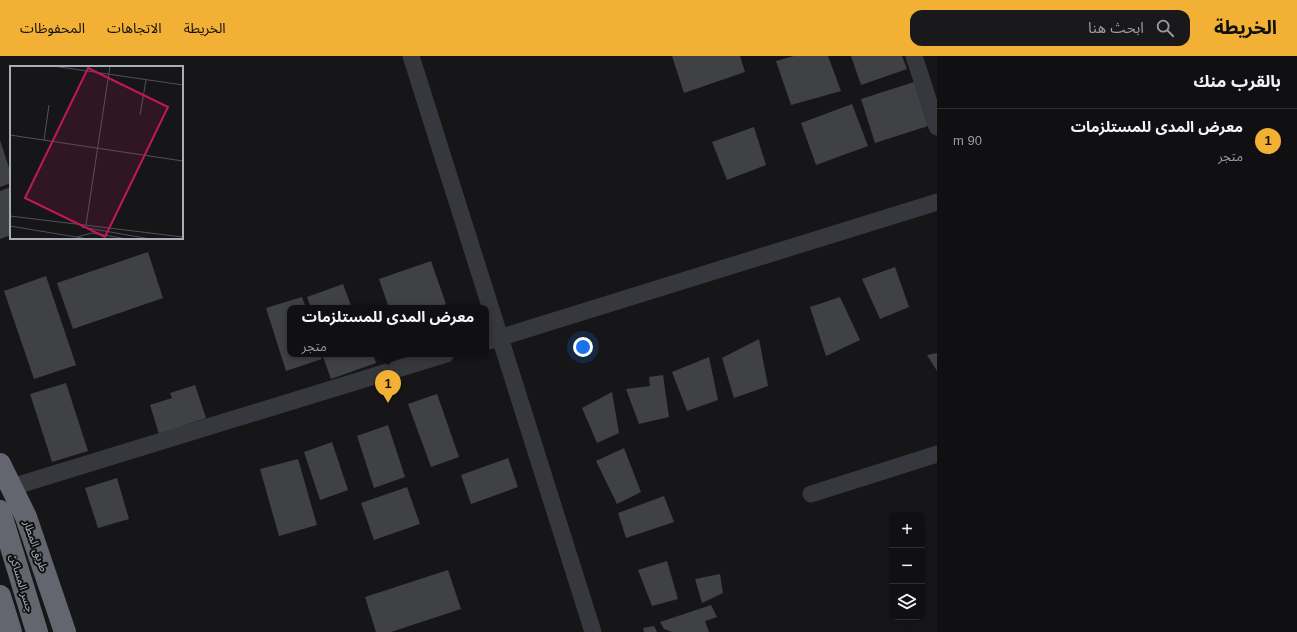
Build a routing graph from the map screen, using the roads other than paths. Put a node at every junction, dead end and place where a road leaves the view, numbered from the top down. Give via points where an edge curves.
1 (411, 56) edge
2 (914, 56) edge
3 (937, 127) edge
4 (937, 202) edge
5 (483, 305) edge
6 (489, 325) edge
7 (493, 339) edge
8 (436, 357) edge
9 (937, 454) edge
10 (0, 464) edge
11 (12, 487) junction
12 (811, 494) dead end
13 (0, 511) edge
14 (0, 596) edge
15 (11, 632) edge
16 (37, 632) edge
17 (65, 632) edge
18 (593, 632) edge

1 - 5 street
2 - 3 street
4 - 7 street
6 - 7 street
7 - 18 street
8 - 11 street
9 - 12 street
10 - 11 highway, طريق المطار
11 - 17 highway, طريق المطار via 26,517
13 - 16 highway, جسر المساكن
14 - 15 highway

